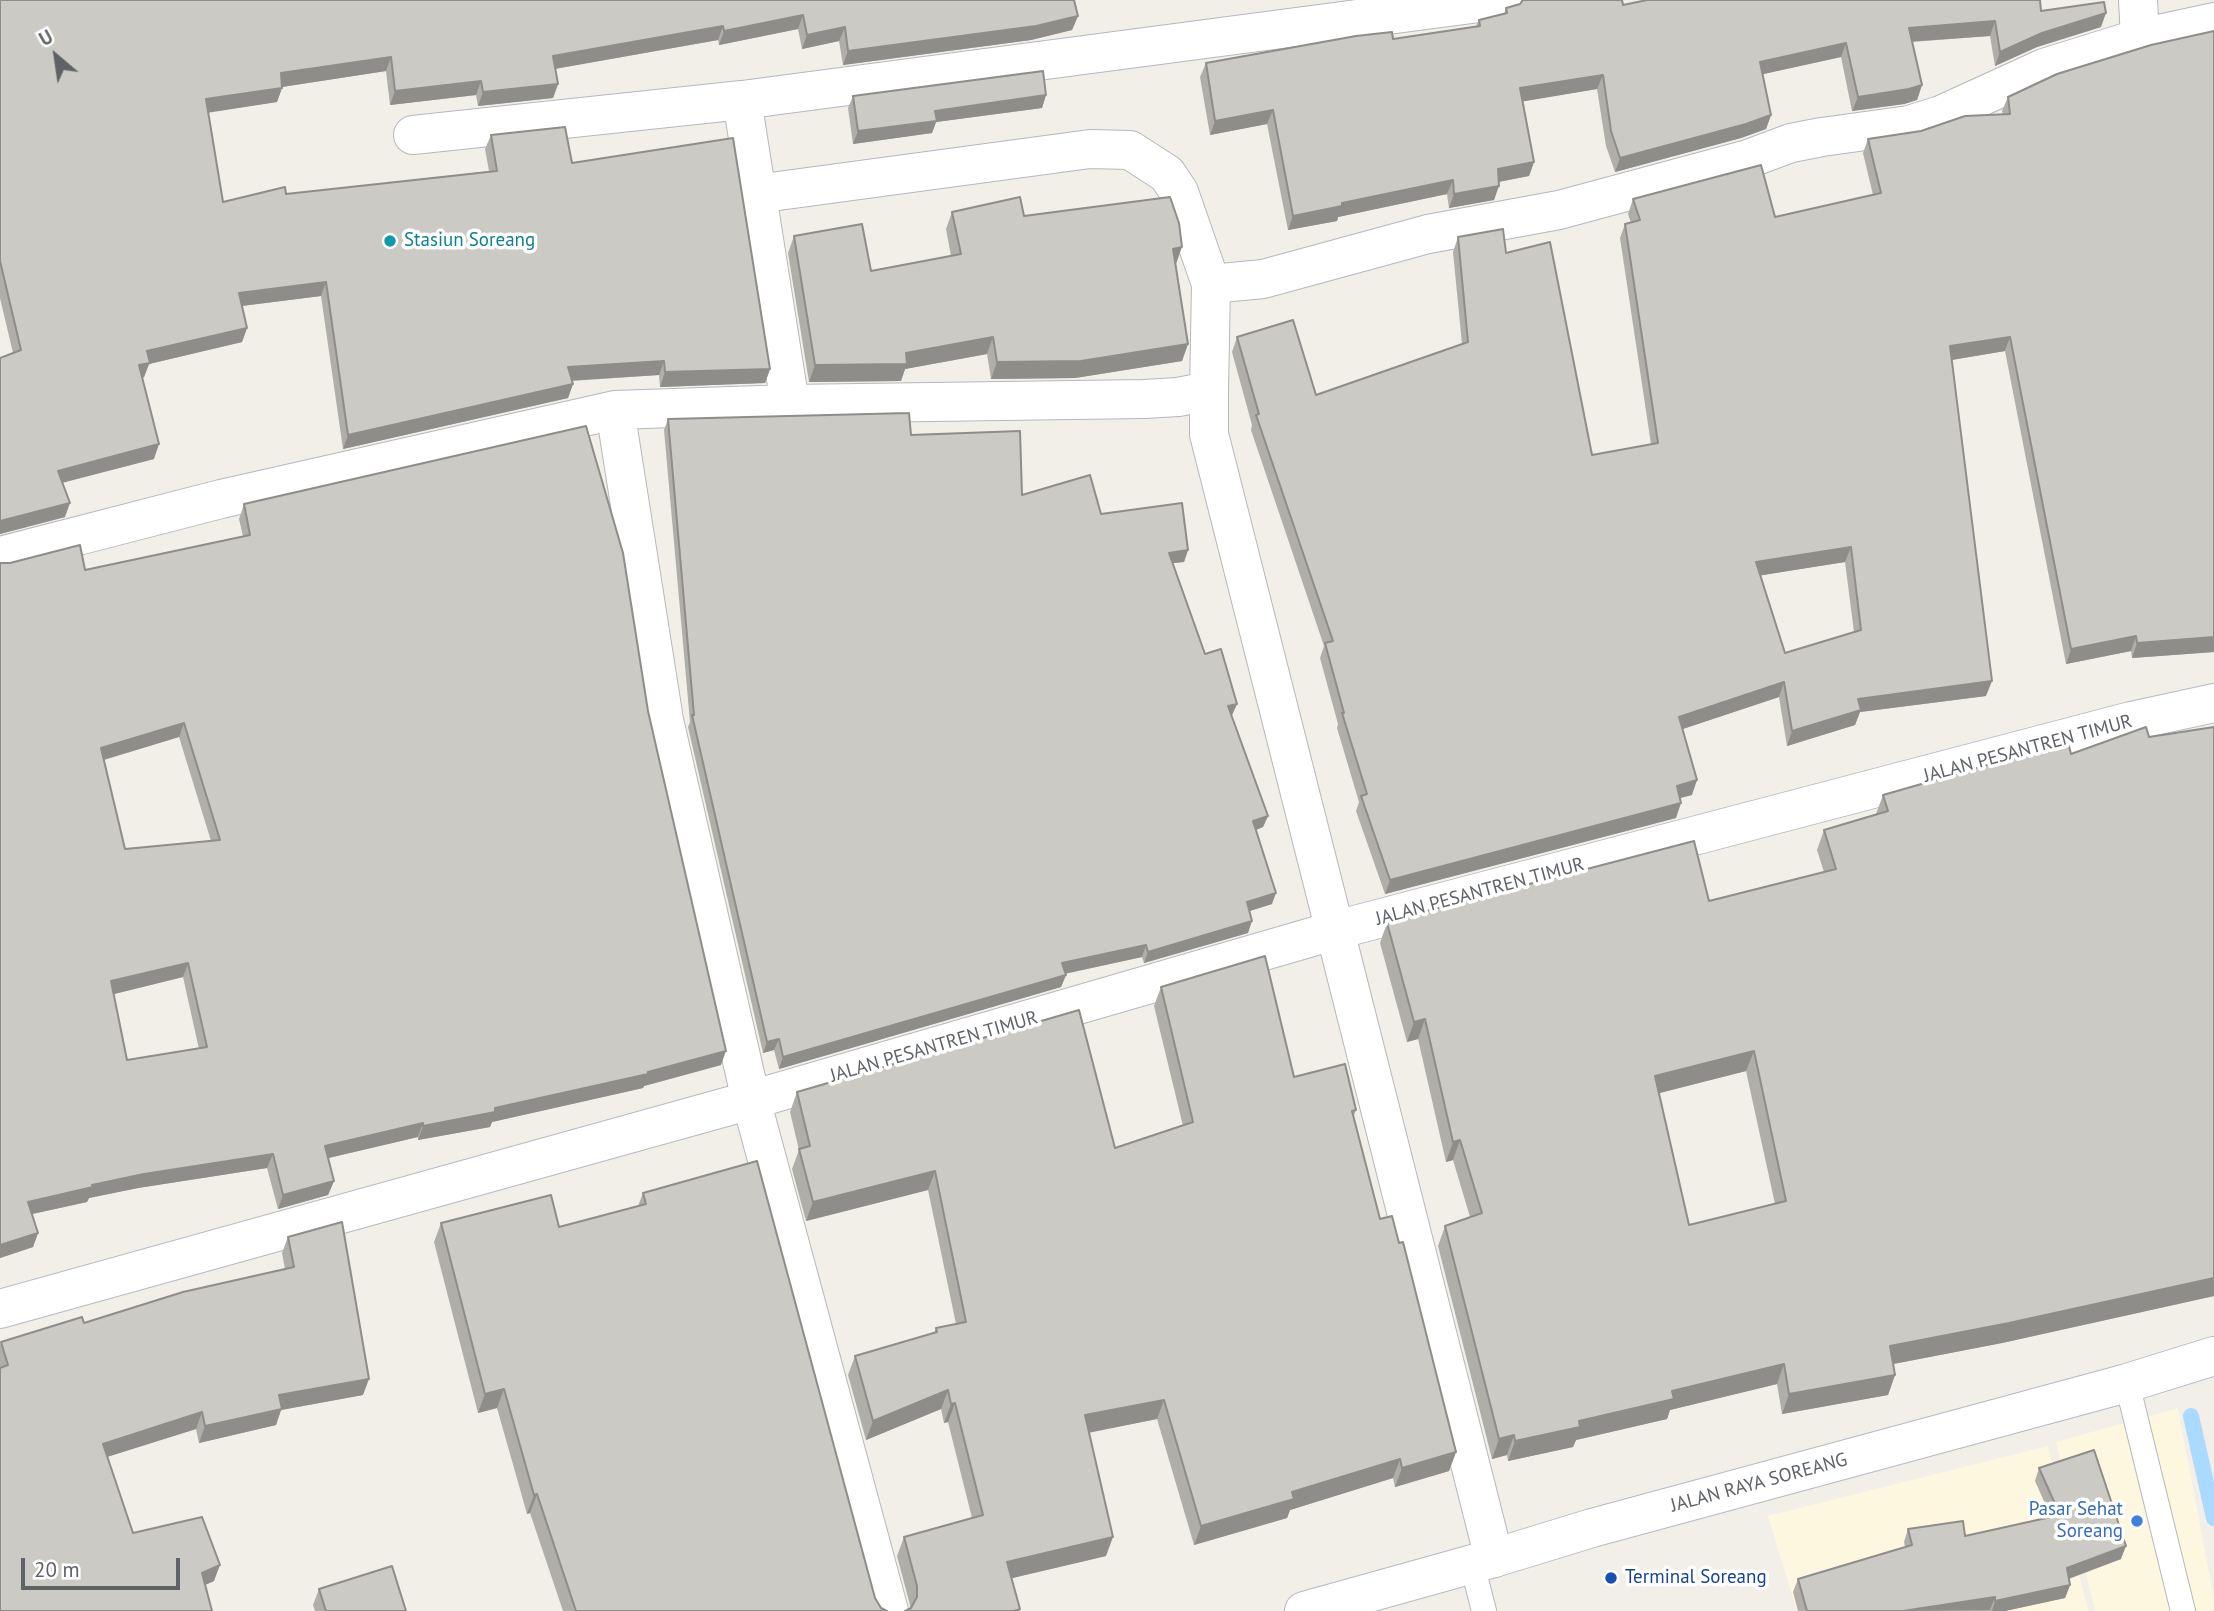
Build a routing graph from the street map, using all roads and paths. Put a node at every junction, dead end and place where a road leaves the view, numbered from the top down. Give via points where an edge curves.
1 (1502, 0) edge
2 (2138, 0) edge
3 (2214, 22) edge
4 (2140, 38) junction
5 (742, 100) junction
6 (413, 135) dead end
7 (756, 194) junction
8 (1211, 284) junction
9 (1209, 391) junction
10 (790, 404) junction
11 (615, 410) junction
12 (0, 555) edge
13 (2214, 703) edge
14 (1336, 930) junction
15 (751, 1100) junction
16 (0, 1309) edge
17 (2214, 1356) edge
18 (2127, 1383) junction
19 (1483, 1561) junction
20 (889, 1611) edge
21 (1304, 1611) edge
22 (1484, 1611) edge
23 (2183, 1611) edge

1 - 5 street
2 - 4 street
3 - 4 street
4 - 8 street via 2044,68 1909,125 1791,143 1559,210 1428,234 1263,279
5 - 6 street
5 - 7 street
7 - 8 street via 1090,149 1130,150 1167,174 1179,192
7 - 10 street
8 - 9 street
9 - 10 street via 1144,399
9 - 14 street via 1209,434
10 - 11 street
11 - 12 street via 221,499
11 - 15 street via 664,720
13 - 14 street, JALAN PESANTREN TIMUR
14 - 15 street, JALAN PESANTREN TIMUR
14 - 19 street
15 - 16 street, JALAN PESANTREN TIMUR
15 - 20 street
17 - 18 street, JALAN RAYA SOREANG
18 - 19 street, JALAN RAYA SOREANG
18 - 23 lane
19 - 21 street, JALAN RAYA SOREANG
19 - 22 lane

